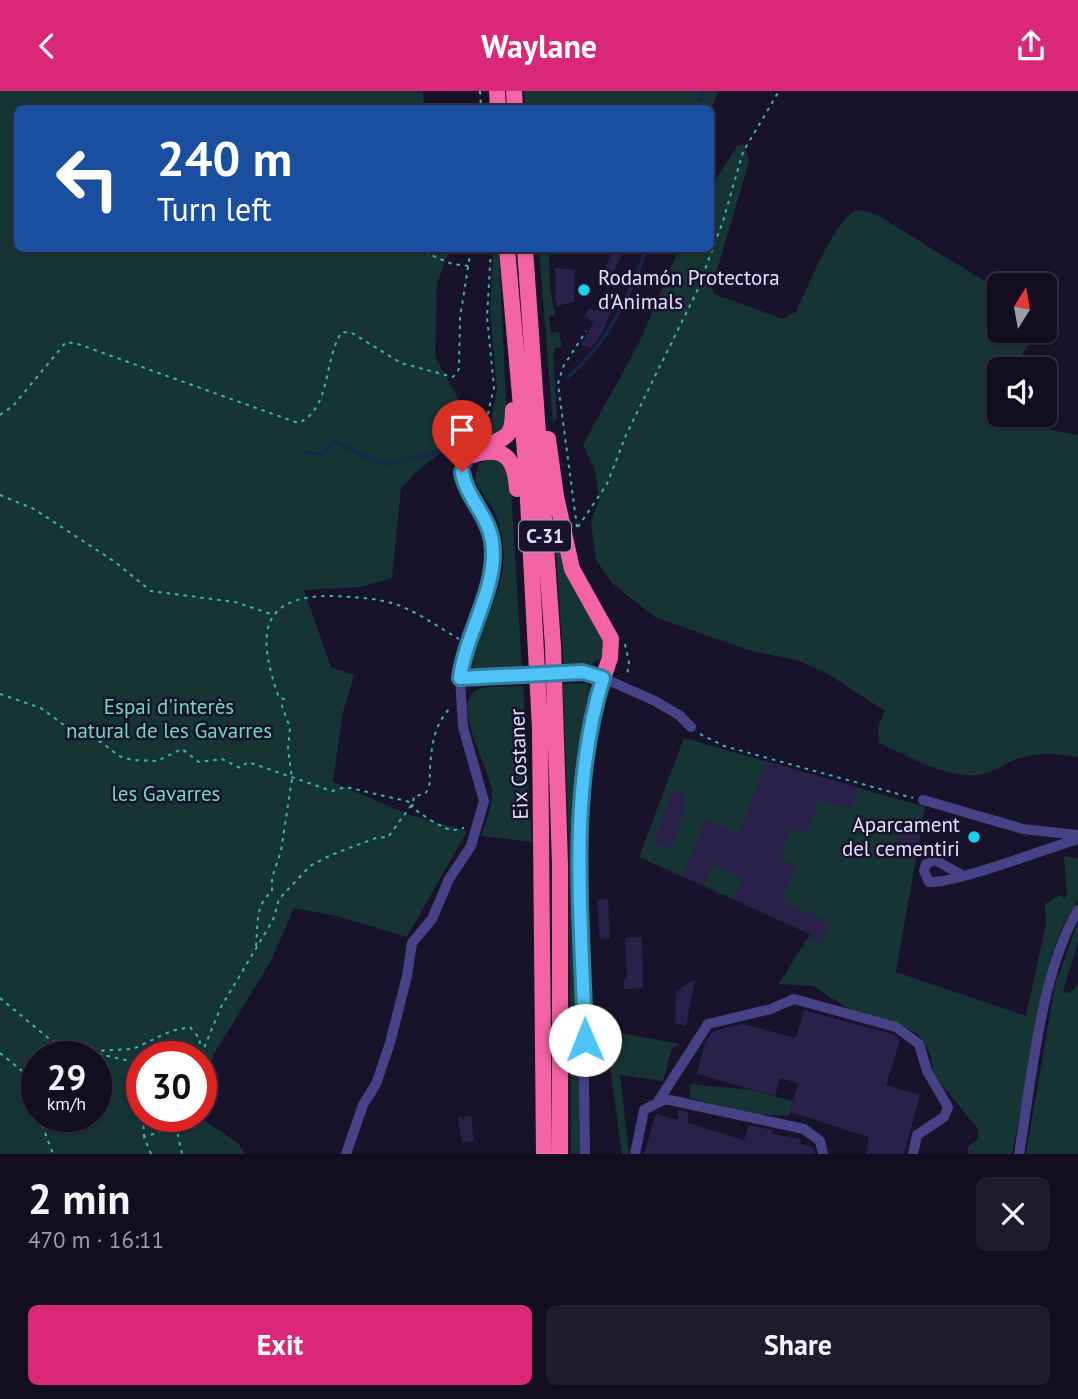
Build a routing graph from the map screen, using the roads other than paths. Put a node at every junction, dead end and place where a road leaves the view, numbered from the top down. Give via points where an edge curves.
1 (507, 252) edge
2 (525, 252) edge
3 (528, 295) junction
4 (513, 346) junction
5 (473, 455) junction
6 (460, 678) junction
7 (603, 678) junction
8 (691, 727) road end
9 (923, 800) road end
10 (541, 818) junction
11 (1078, 837) edge
12 (962, 875) dead end
13 (1078, 910) edge
14 (659, 1100) junction
15 (346, 1154) edge
16 (544, 1154) edge
17 (560, 1154) edge
18 (585, 1154) edge
19 (635, 1154) edge
20 (823, 1154) edge
21 (913, 1154) edge
22 (1019, 1154) edge

1 - 4 highway, Eix Costaner / C-31
2 - 3 highway, Eix Costaner / C-31
3 - 7 highway via 564,541 581,589 611,639
3 - 17 highway, Eix Costaner / C-31 via 553,660 560,864
4 - 5 highway via 512,430
4 - 10 highway, Eix Costaner / C-31 via 526,463
5 - 6 street via 462,472 464,484 486,521 492,558 487,594 466,643
5 - 10 highway via 498,452 516,469
6 - 7 street via 583,672
6 - 15 street via 463,727 484,801 471,846 449,879 432,919 412,943 390,1042
7 - 8 street via 679,715
7 - 18 street via 588,733 580,791
9 - 11 street via 1023,829
10 - 16 highway, Eix Costaner / C-31
11 - 12 street
13 - 22 street via 1061,943 1052,975
14 - 19 street via 648,1105 642,1115
14 - 20 street via 672,1099 804,1129 820,1141
14 - 21 street via 708,1024 771,1009 789,999 802,1000 896,1027 919,1044 927,1072 948,1107 944,1117 917,1135

